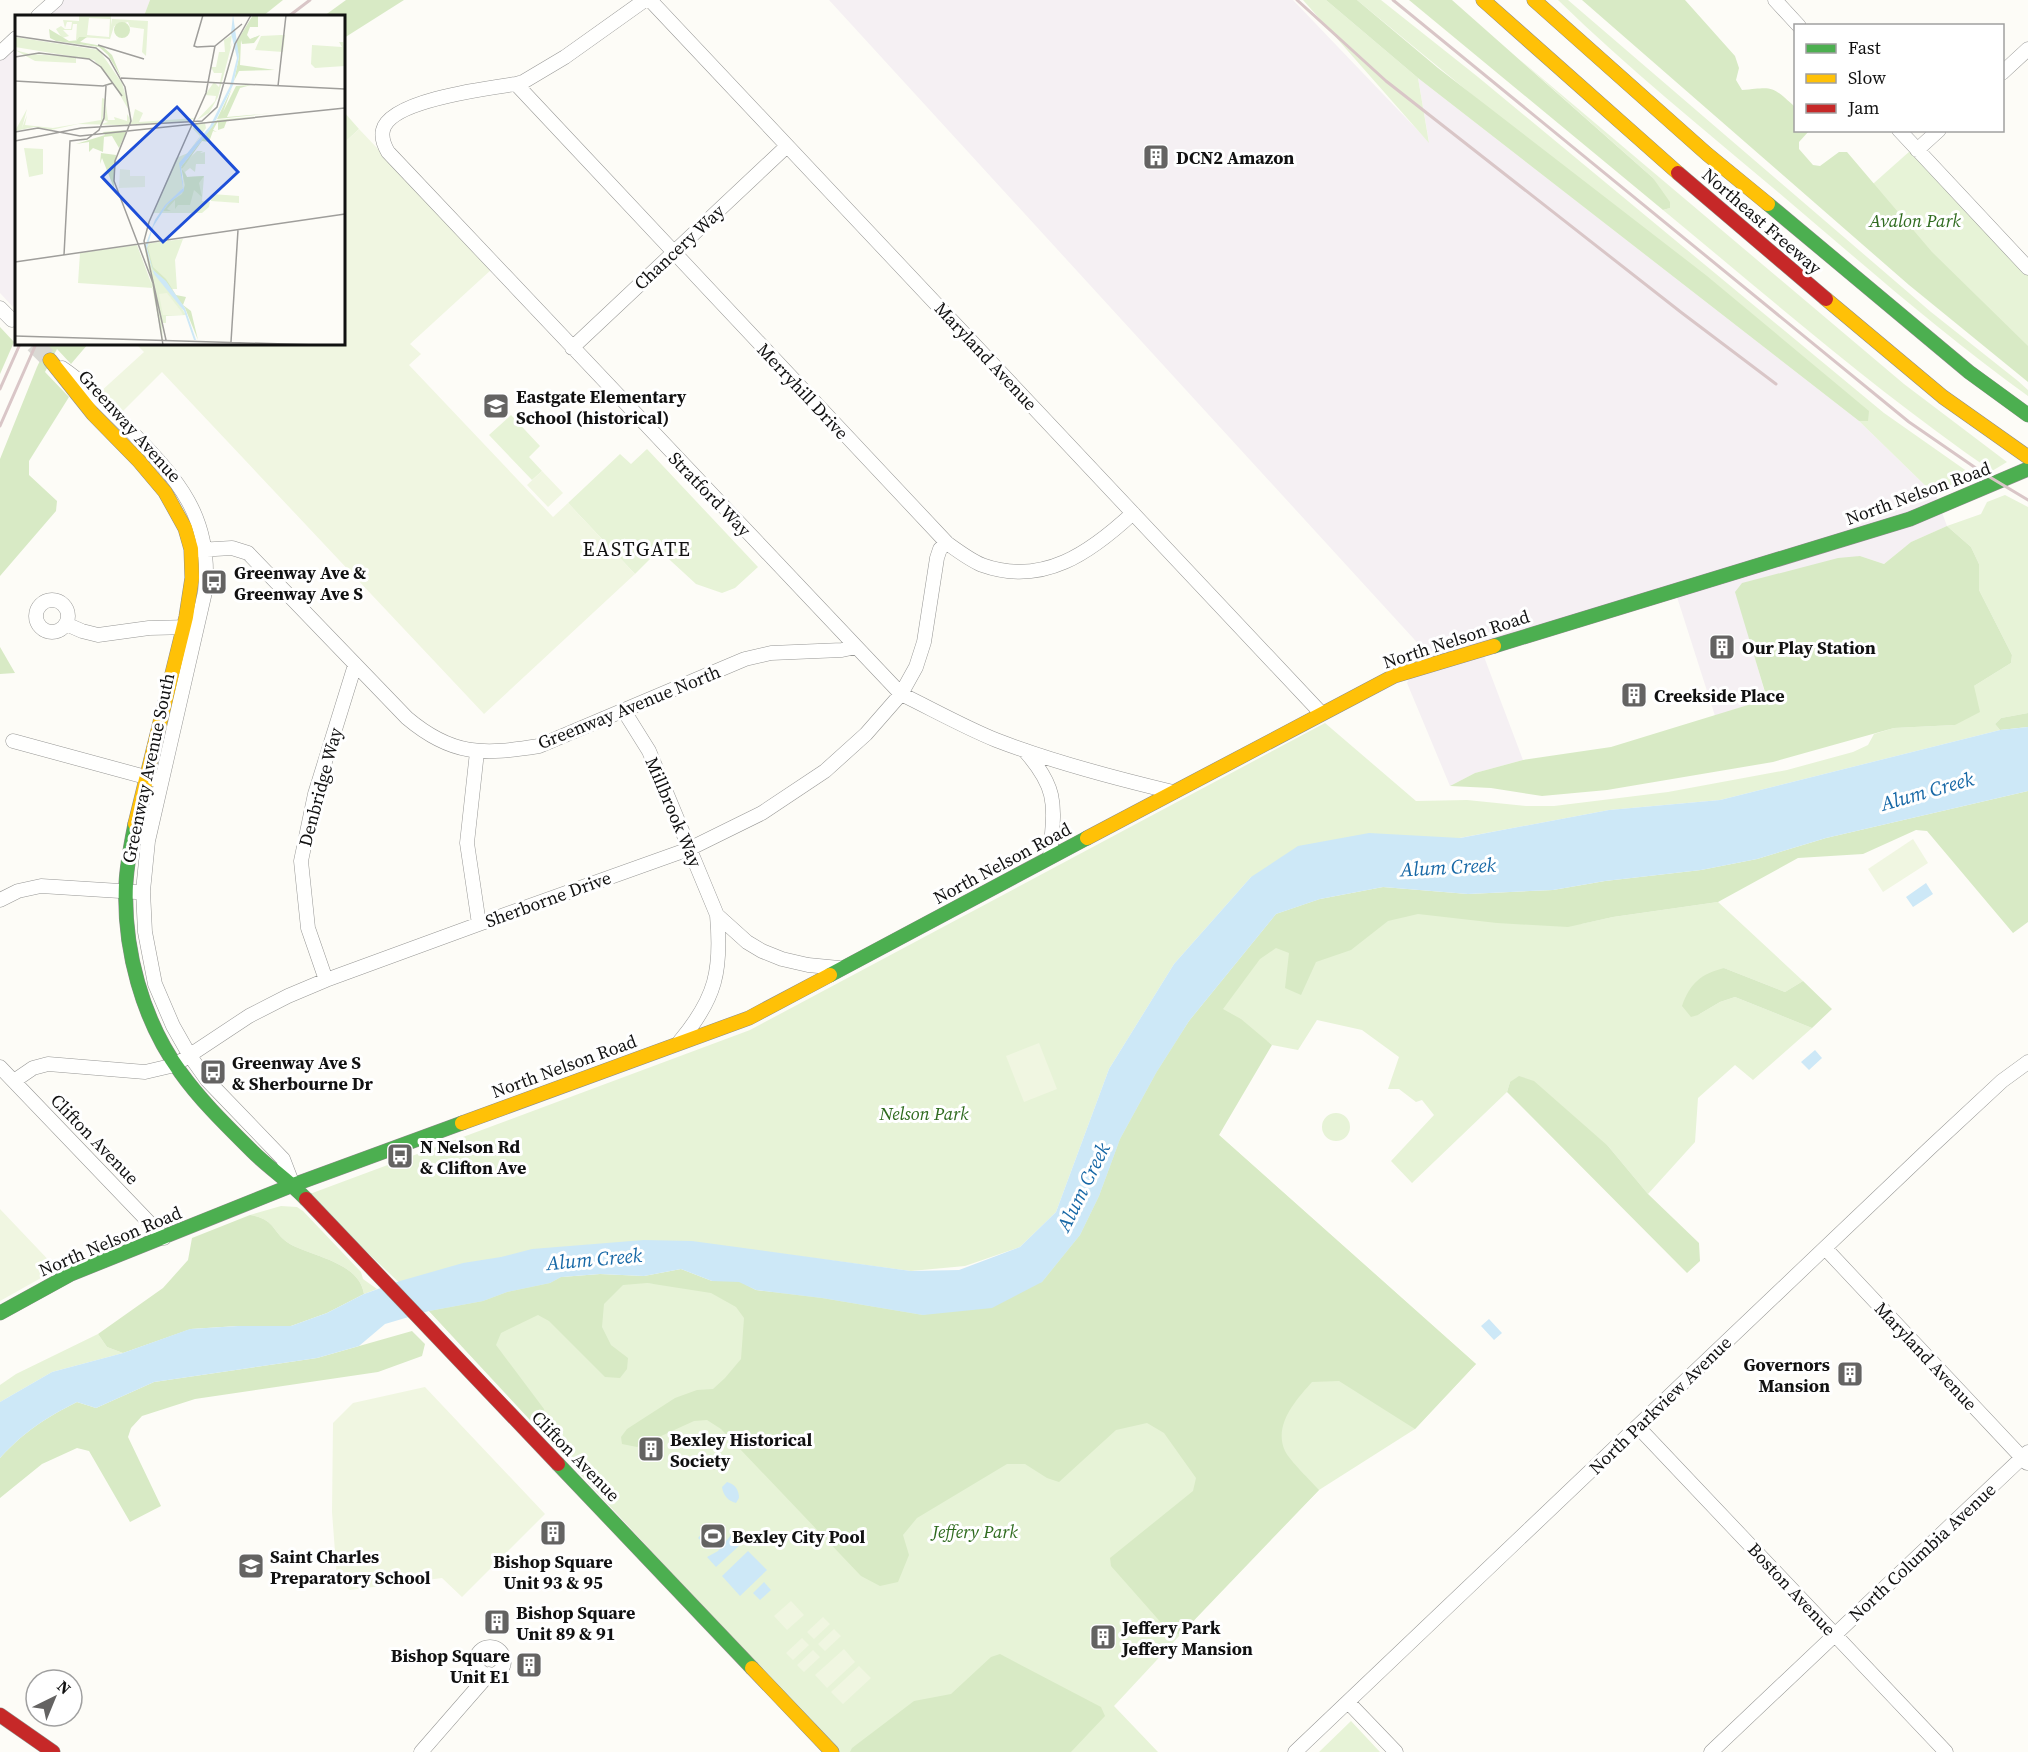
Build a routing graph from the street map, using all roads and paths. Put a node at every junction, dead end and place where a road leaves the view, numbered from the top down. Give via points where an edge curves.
1 (56, 0) edge
2 (645, 0) edge
3 (650, 0) edge
4 (1483, 0) edge
5 (1534, 0) edge
6 (1774, 0) edge
7 (39, 15) edge
8 (1797, 24) edge
9 (15, 39) edge
10 (2028, 49) edge
11 (0, 53) edge
12 (2004, 71) edge
13 (516, 84) junction
14 (1901, 132) edge
15 (1937, 132) edge
16 (787, 146) junction
17 (1917, 150) junction
18 (673, 252) junction
19 (2028, 268) edge
20 (0, 308) edge
21 (12, 320) dead end
22 (572, 348) junction
23 (50, 360) tunnel mouth
24 (2028, 415) edge
25 (2025, 455) edge
26 (2028, 469) edge
27 (1133, 513) junction
28 (947, 543) junction
29 (199, 550) junction
30 (66, 624) dead end
31 (191, 627) junction
32 (856, 647) junction
33 (355, 665) junction
34 (901, 694) junction
35 (624, 711) junction
36 (1321, 713) junction
37 (14, 741) dead end
38 (1024, 750) junction
39 (477, 752) junction
40 (147, 778) junction
41 (161, 782) junction
42 (1173, 792) junction
43 (689, 849) junction
44 (1050, 857) junction
45 (143, 891) junction
46 (126, 892) junction
47 (0, 900) edge
48 (717, 915) junction
49 (479, 924) junction
50 (841, 969) junction
51 (326, 980) junction
52 (679, 1042) junction
53 (190, 1056) junction
54 (2028, 1062) edge
55 (175, 1065) junction
56 (0, 1067) edge
57 (14, 1081) junction
58 (293, 1185) junction
59 (164, 1238) junction
60 (1825, 1248) junction
61 (0, 1313) edge
62 (1638, 1426) junction
63 (2026, 1458) edge
64 (1835, 1635) junction
65 (489, 1674) dead end
66 (1348, 1702) junction
67 (0, 1715) edge
68 (53, 1752) edge
69 (421, 1752) edge
70 (832, 1752) edge
71 (1295, 1752) edge
72 (1396, 1752) edge
73 (1711, 1752) edge
74 (1946, 1752) edge

1 - 7 street
2 - 13 street via 565,57
3 - 16 street, Maryland Avenue
4 - 25 main road, Northeast Freeway via 1892,355
5 - 24 main road, Northeast Freeway via 1707,154 1969,372
6 - 8 street
9 - 11 street
10 - 12 street
13 - 18 street, Merryhill Drive
13 - 22 street, Stratford Way via 443,96 397,114 382,131 383,143
14 - 17 street
15 - 17 street
16 - 18 street, Chancery Way
16 - 27 street, Maryland Avenue
17 - 19 street
18 - 22 street, Chancery Way
18 - 28 street, Merryhill Drive
20 - 21 street
22 - 32 street, Stratford Way
23 - 29 main road, Greenway Avenue via 93,414 164,489
26 - 36 main road, North Nelson Road via 1910,519 1407,671
27 - 28 street, Merryhill Drive via 1078,557 1035,570 1012,571 982,565
27 - 36 street, Maryland Avenue
28 - 34 street, Sherborne Drive via 937,558 924,642
29 - 31 main road, Greenway Avenue South via 190,594
29 - 33 street, Greenway Avenue North via 232,548 248,553
30 - 31 street via 98,635
31 - 40 main road, Greenway Avenue South
31 - 41 street, Greenway Avenue South
32 - 34 street, Stratford Way
32 - 35 street, Greenway Avenue North via 771,652 745,659
33 - 39 street, Greenway Avenue North via 419,728 453,747
33 - 51 street, Denbridge Way via 315,794 301,861 308,928
34 - 38 street
34 - 43 street, Sherborne Drive via 866,734 825,771 762,813
35 - 39 street, Greenway Avenue North via 539,746
35 - 43 street, Millbrook Way via 649,751
36 - 42 main road, North Nelson Road
37 - 40 street
38 - 42 street
38 - 44 street via 1040,769 1050,791 1054,816
39 - 49 street via 467,843
40 - 41 street
40 - 46 main road, Greenway Avenue South via 133,832
41 - 45 street, Greenway Avenue South via 148,841
42 - 44 main road, North Nelson Road
43 - 48 street, Millbrook Way
43 - 49 street, Sherborne Drive
44 - 50 main road, North Nelson Road
45 - 46 street
45 - 53 street, Greenway Avenue South via 145,932 155,984
46 - 47 street via 41,886
46 - 55 main road, Greenway Avenue South via 133,960 151,1016
48 - 50 street, Millbrook Way via 762,951 799,963
48 - 52 street, Millbrook Way via 717,976 705,1007
49 - 51 street, Sherborne Drive
50 - 52 main road, North Nelson Road via 748,1018
51 - 53 street, Sherborne Drive via 249,1016
52 - 58 main road, North Nelson Road
53 - 55 street, Sherborne Drive
53 - 58 street, Greenway Avenue South via 207,1080 283,1159
54 - 60 street, North Parkview Avenue via 1998,1085
55 - 57 street, Sherborne Drive via 145,1072 48,1064 33,1068
55 - 58 main road, Greenway Avenue South via 272,1172
56 - 57 street, Clifton Avenue
57 - 59 street, Clifton Avenue
58 - 59 main road, North Nelson Road
58 - 70 main road, Clifton Avenue
59 - 61 main road, North Nelson Road via 60,1279
60 - 62 street, North Parkview Avenue
60 - 63 street, Maryland Avenue
62 - 64 street, Boston Avenue
62 - 66 street, North Parkview Avenue
63 - 64 street, North Columbia Avenue
64 - 73 street, North Columbia Avenue
64 - 74 street, Boston Avenue
65 - 69 street
66 - 71 street, North Parkview Avenue
66 - 72 street
67 - 68 main road

